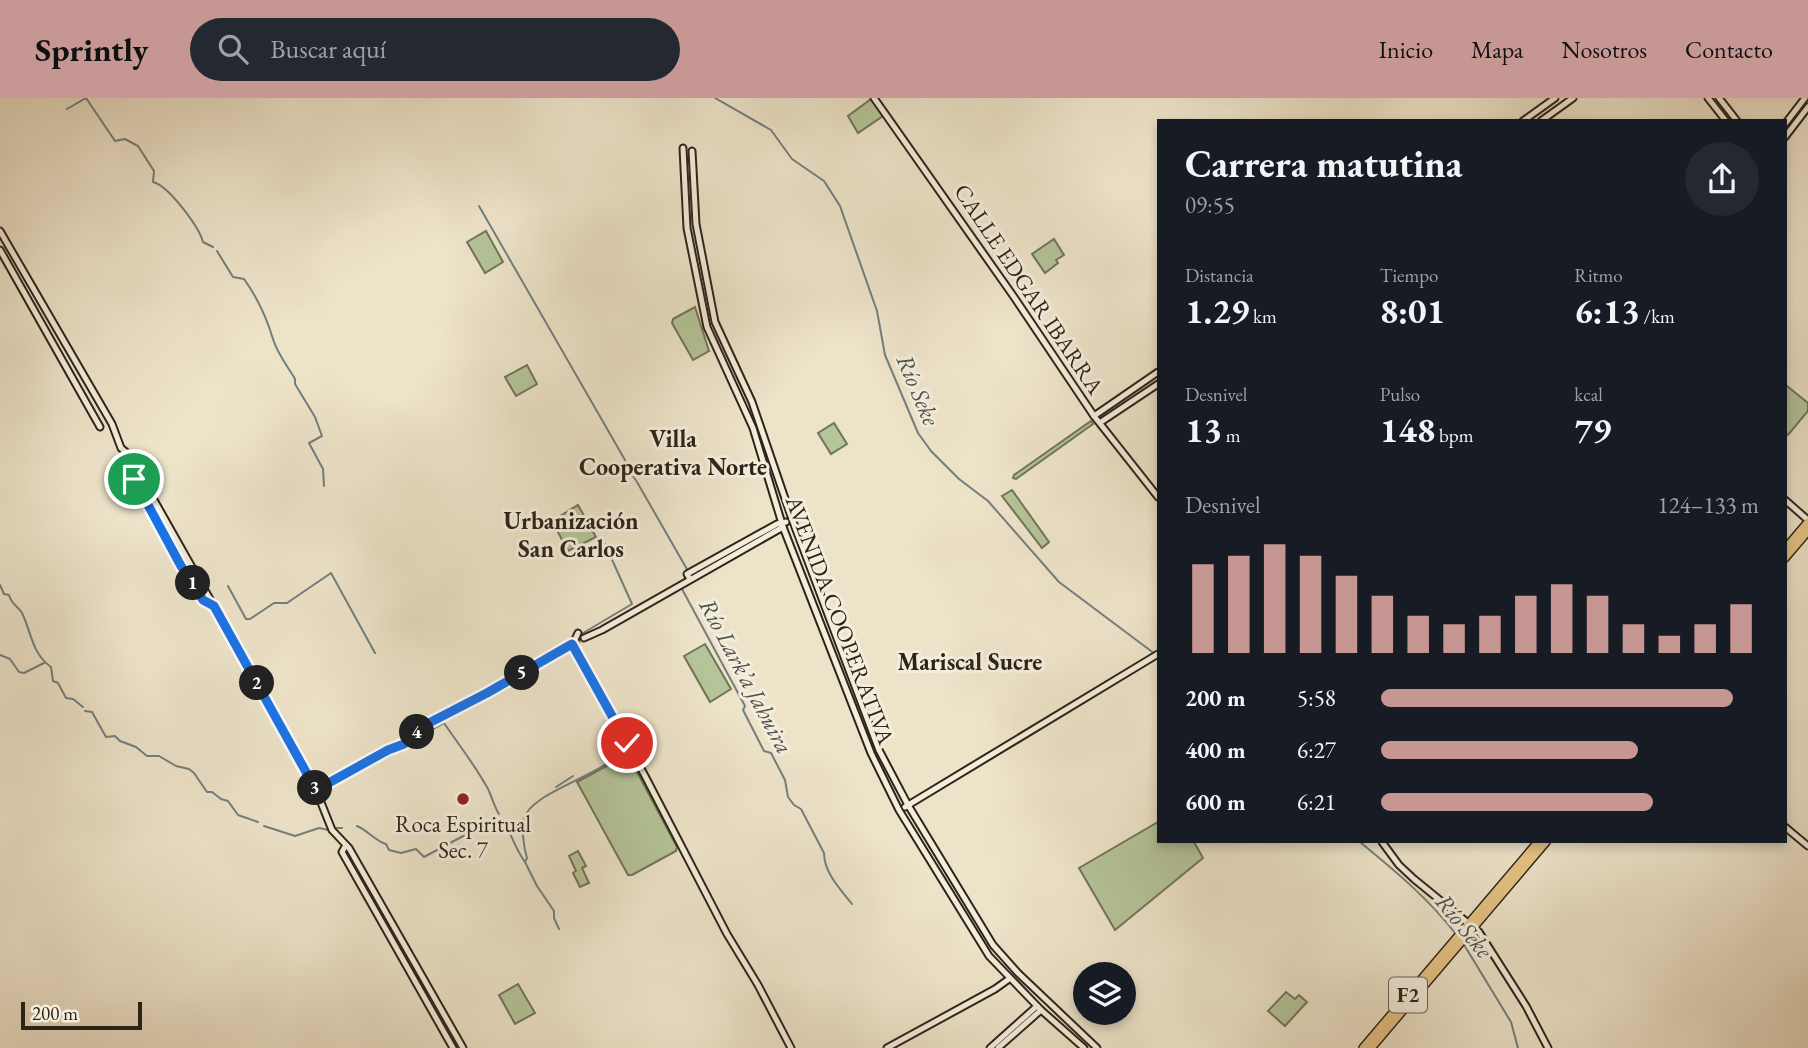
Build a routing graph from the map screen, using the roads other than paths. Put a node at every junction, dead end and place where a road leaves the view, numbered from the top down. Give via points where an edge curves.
1 (874, 98) edge
2 (1555, 98) edge
3 (1573, 98) edge
4 (1708, 98) edge
5 (1719, 98) edge
6 (1805, 98) edge
7 (1808, 107) edge
8 (1526, 119) edge
9 (1544, 119) edge
10 (1724, 119) edge
11 (1735, 119) edge
12 (1787, 121) edge
13 (1787, 135) edge
14 (683, 148) dead end
15 (692, 151) dead end
16 (0, 232) edge
17 (0, 250) edge
18 (1157, 373) edge
19 (1157, 385) edge
20 (1094, 416) junction
21 (1101, 422) junction
22 (100, 426) dead end
23 (1157, 496) edge
24 (1787, 502) edge
25 (792, 519) junction
26 (1808, 521) edge
27 (783, 525) junction
28 (1808, 531) edge
29 (1787, 547) edge
30 (1787, 556) edge
31 (578, 633) dead end
32 (584, 638) dead end
33 (572, 644) junction
34 (1157, 655) edge
35 (316, 790) junction
36 (908, 805) junction
37 (899, 810) junction
38 (1787, 829) edge
39 (1383, 843) edge
40 (1537, 843) edge
41 (1545, 843) edge
42 (346, 845) junction
43 (1808, 846) edge
44 (373, 889) junction
45 (366, 893) junction
46 (1472, 924) junction
47 (1455, 944) junction
48 (1009, 979) junction
49 (431, 992) junction
50 (424, 996) junction
51 (1039, 1008) junction
52 (453, 1048) edge
53 (463, 1048) edge
54 (791, 1048) edge
55 (887, 1048) edge
56 (994, 1048) edge
57 (1084, 1048) edge
58 (1097, 1048) edge
59 (1363, 1048) edge
60 (1371, 1048) edge
61 (1548, 1048) edge

1 - 20 street, CALLE EDGAR IBARRA
2 - 8 street
3 - 9 street
4 - 10 street
5 - 11 street
6 - 12 street
7 - 13 street
14 - 27 street, AVENIDA COOPERATIVA via 687,228 707,327 753,428
15 - 25 street, AVENIDA COOPERATIVA via 696,223 715,322 752,402
16 - 35 street via 112,424 128,454 125,464 181,566 203,600 214,606
17 - 22 street
18 - 20 street
19 - 21 street
20 - 21 street, CALLE EDGAR IBARRA
21 - 23 street, CALLE EDGAR IBARRA
24 - 26 street
25 - 27 street
25 - 36 street, AVENIDA COOPERATIVA via 879,750
26 - 29 highway
27 - 32 street via 777,524
27 - 37 street, AVENIDA COOPERATIVA via 859,726
28 - 30 highway
31 - 33 street
33 - 35 street via 427,724 404,744
33 - 54 street
34 - 36 street
35 - 42 street via 332,830
36 - 37 street
36 - 58 street, AVENIDA COOPERATIVA via 993,945
37 - 48 street, AVENIDA COOPERATIVA via 972,931
38 - 43 street
39 - 46 street via 1414,879
40 - 46 highway, F2
41 - 46 highway, F2
42 - 44 street
42 - 45 street via 342,852
44 - 45 street
44 - 49 street
45 - 50 street
46 - 47 highway, F2
46 - 61 street
47 - 59 highway, F2
47 - 60 highway, F2
48 - 51 street, AVENIDA COOPERATIVA
48 - 55 street
49 - 50 street
49 - 53 street
50 - 52 street
51 - 56 street
51 - 57 street, AVENIDA COOPERATIVA

